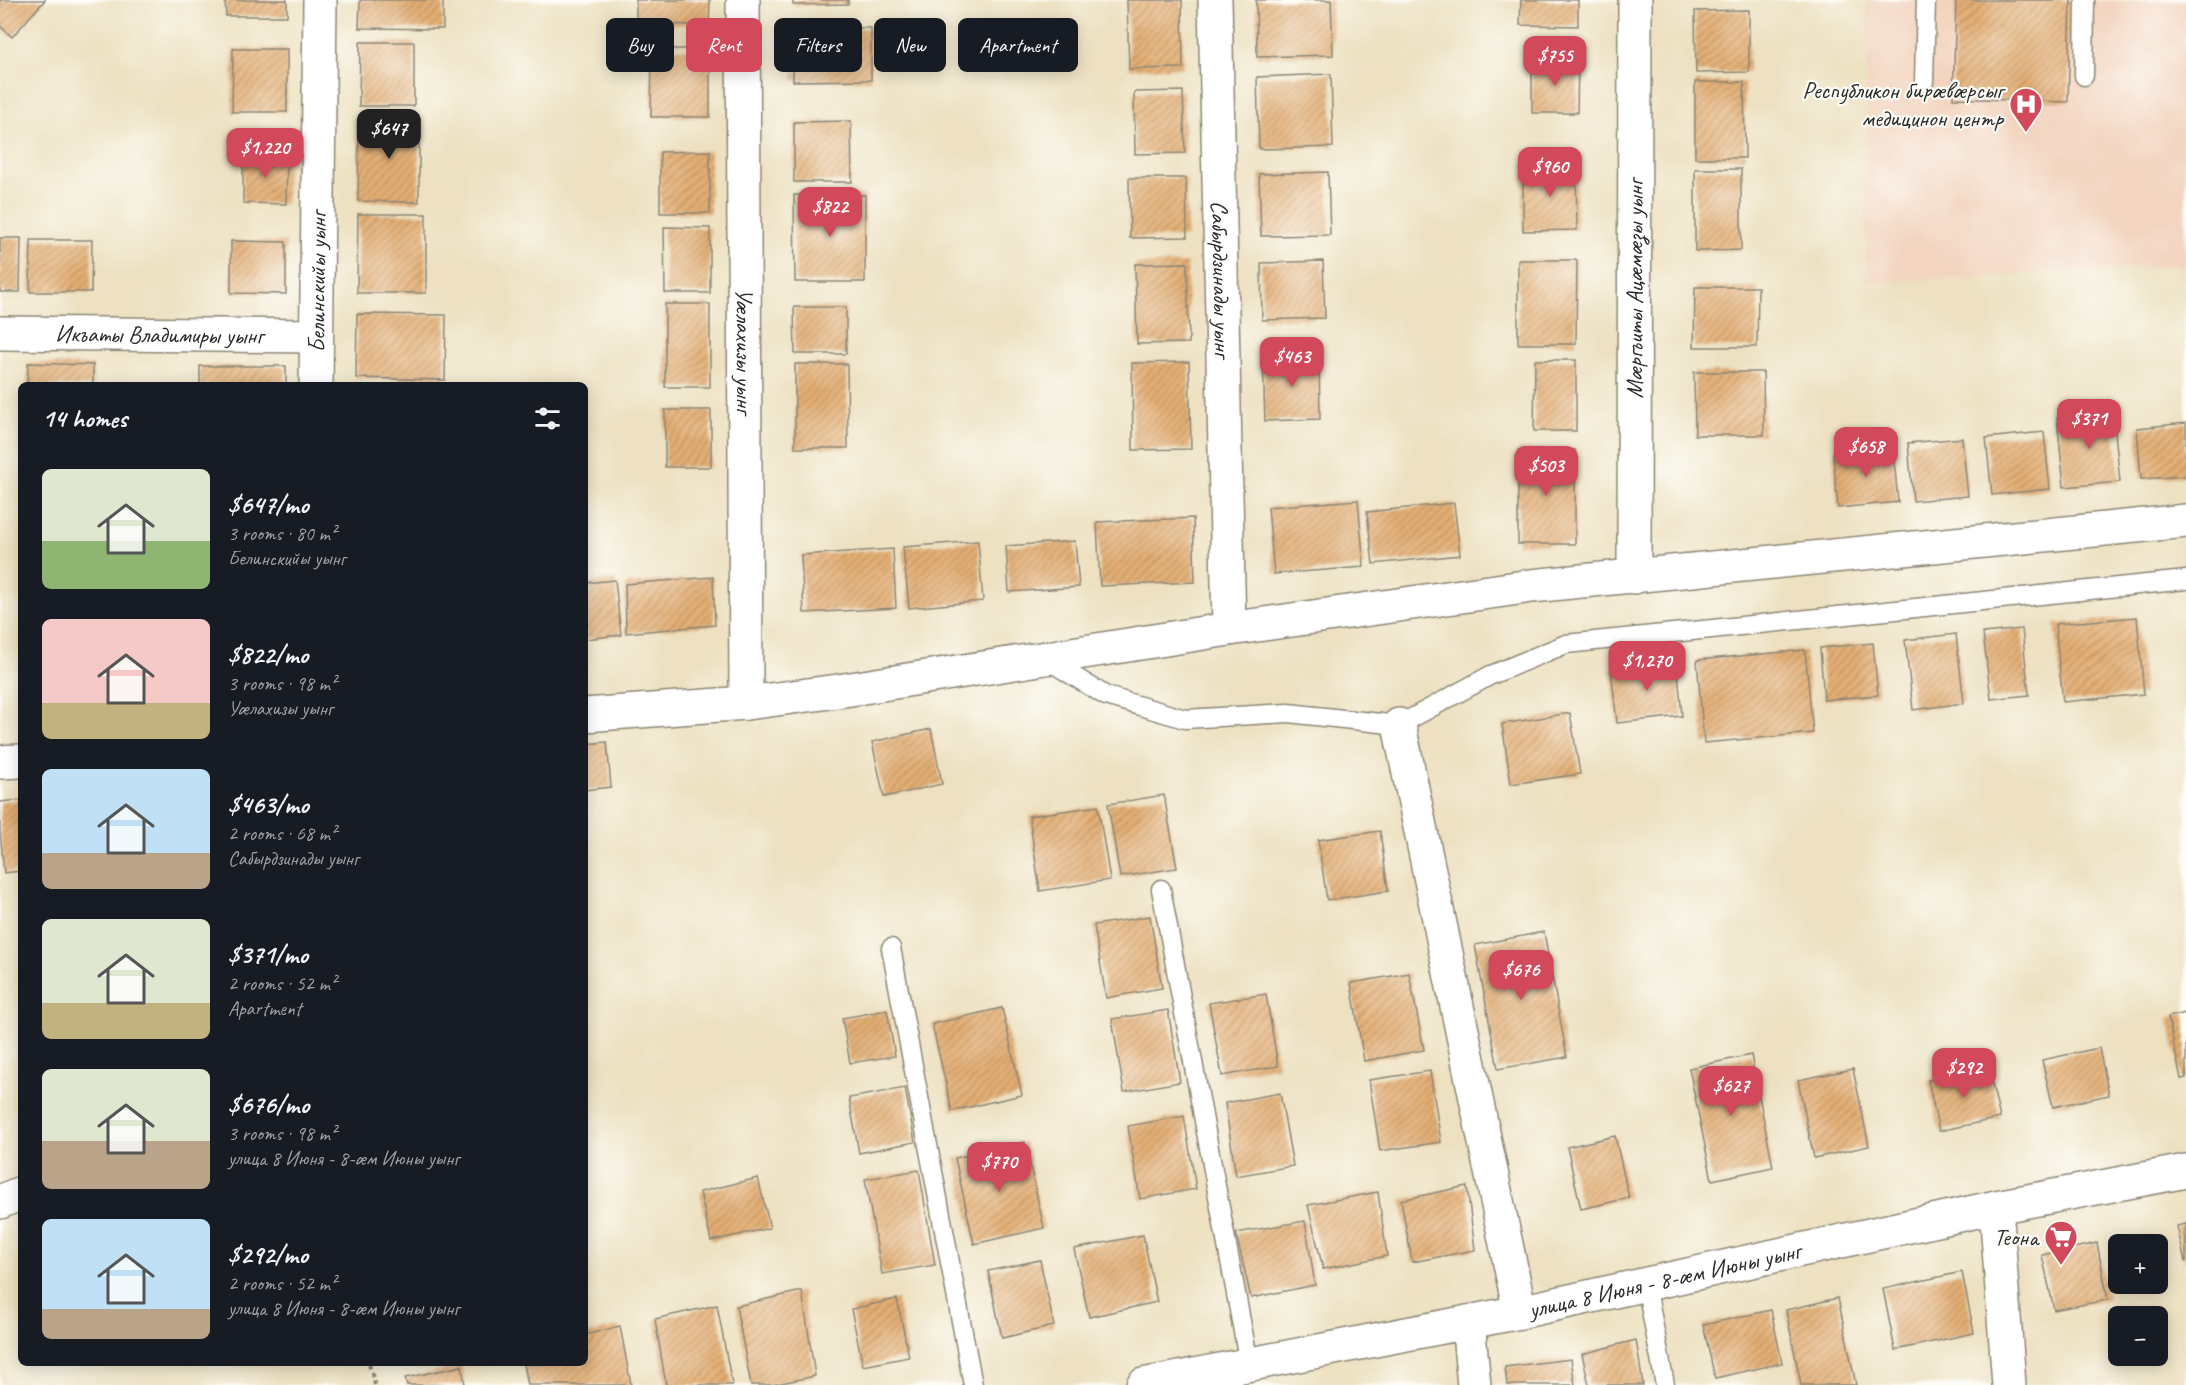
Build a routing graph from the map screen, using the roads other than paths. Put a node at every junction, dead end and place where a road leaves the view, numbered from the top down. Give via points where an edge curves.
1 (320, 0) edge
2 (743, 0) edge
3 (1215, 0) edge
4 (1635, 0) edge
5 (1926, 0) edge
6 (2085, 0) edge
7 (2084, 76) dead end
8 (1924, 82) dead end
9 (0, 333) edge
10 (316, 336) junction
11 (316, 382) edge
12 (2186, 520) edge
13 (1634, 578) junction
14 (2186, 580) edge
15 (1230, 629) junction
16 (1046, 659) junction
17 (746, 703) junction
18 (588, 715) edge
19 (1399, 725) junction
20 (18, 761) edge
21 (0, 762) edge
22 (1161, 889) dead end
23 (891, 948) dead end
24 (2186, 1171) edge
25 (18, 1194) edge
26 (0, 1202) edge
27 (1996, 1207) junction
28 (1646, 1284) junction
29 (1520, 1312) junction
30 (1468, 1322) junction
31 (1250, 1364) junction
32 (1197, 1380) edge
33 (973, 1385) edge
34 (1143, 1385) edge
35 (1474, 1385) edge
36 (1665, 1385) edge
37 (2009, 1385) edge

1 - 10 main road, Белинскийы уынг
2 - 17 main road, Уӕлахизы уынг
3 - 15 main road, Сабырдзинады уынг
4 - 13 main road, Мӕргъиты Ацӕмӕзы уынг
5 - 8 lane
6 - 7 lane
9 - 10 main road, Икъаты Владимиры уынг
10 - 11 main road, Белинскийы уынг
12 - 13 main road
13 - 15 main road via 1531,586
14 - 19 lane via 1566,644 1491,675
15 - 16 main road
16 - 17 main road
16 - 19 lane via 1106,696 1185,719 1288,713
17 - 18 main road
19 - 29 main road
20 - 21 main road
22 - 31 lane
23 - 33 lane
24 - 27 main road, улица 8 Июня - 8-ӕм Июны уынг
25 - 26 main road
27 - 28 main road, улица 8 Июня - 8-ӕм Июны уынг
27 - 37 main road
28 - 29 main road, улица 8 Июня - 8-ӕм Июны уынг
28 - 36 lane
29 - 30 main road, улица 8 Июня - 8-ӕм Июны уынг
30 - 31 main road, улица 8 Июня - 8-ӕм Июны уынг
30 - 35 main road
31 - 32 main road, улица 8 Июня - 8-ӕм Июны уынг
32 - 34 main road, улица 8 Июня - 8-ӕм Июны уынг

